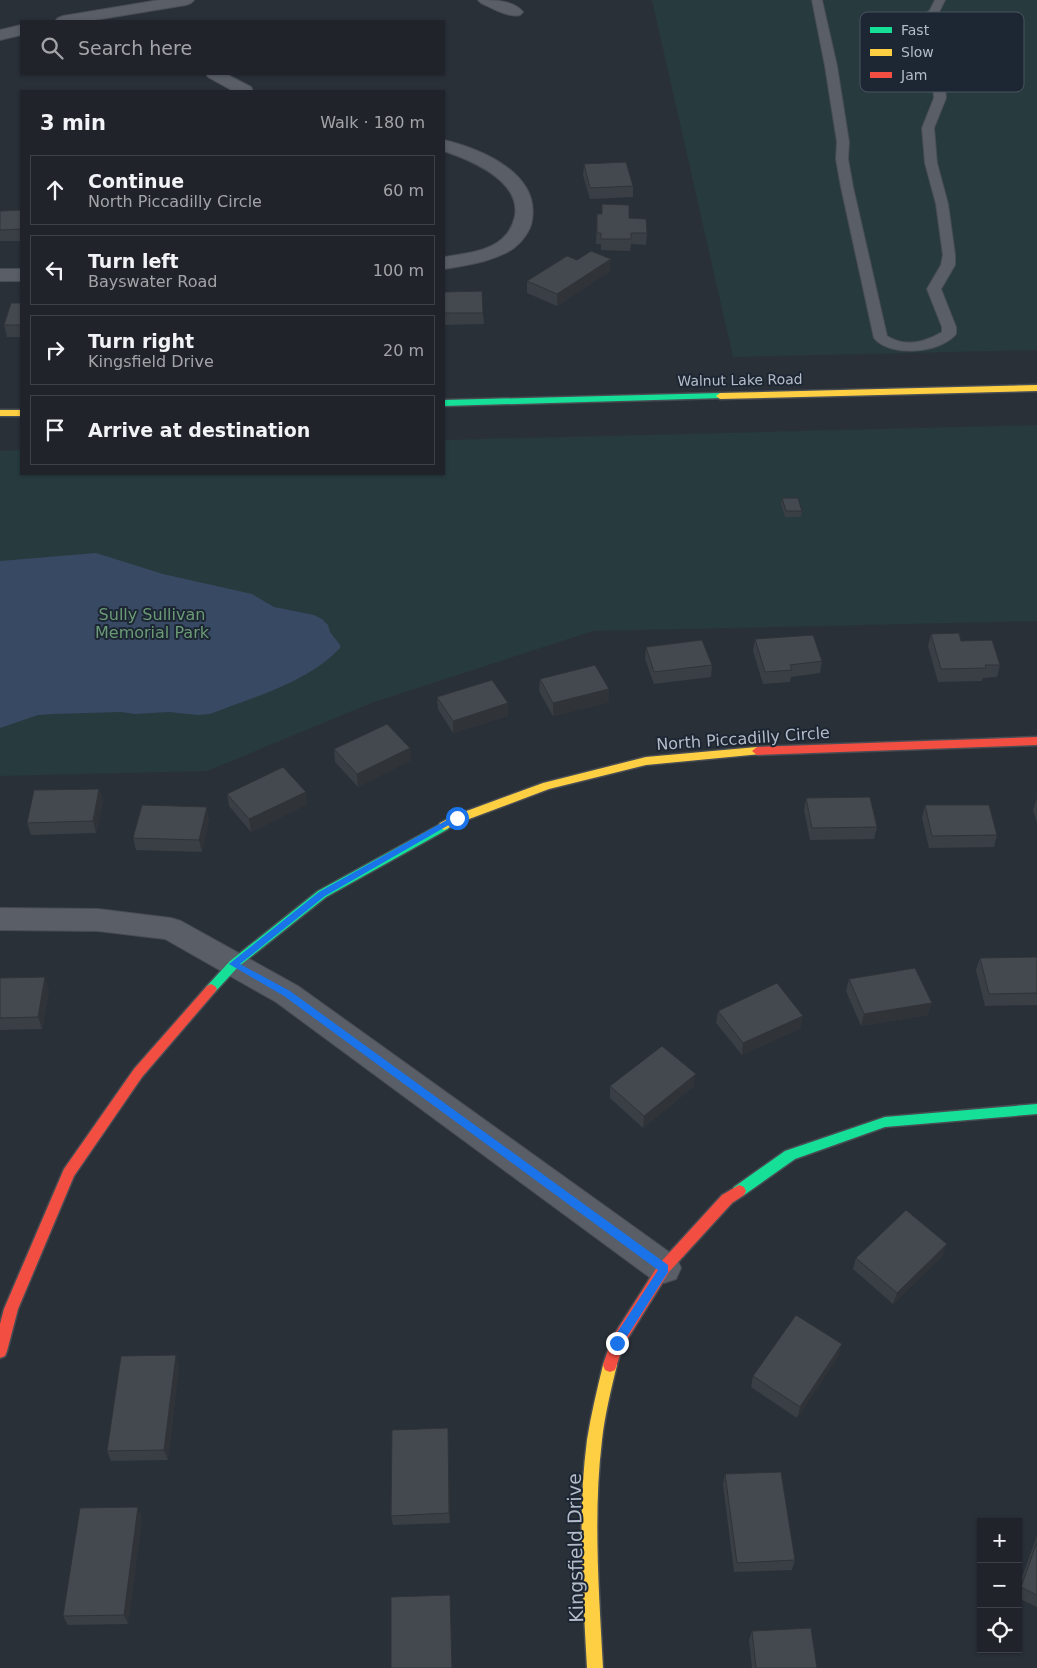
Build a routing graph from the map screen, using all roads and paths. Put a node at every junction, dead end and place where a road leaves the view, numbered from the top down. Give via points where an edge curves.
1 (186, 0) edge
2 (486, 0) edge
3 (818, 0) edge
4 (940, 0) edge
5 (139, 8) junction
6 (515, 12) dead end
7 (934, 12) edge
8 (69, 20) edge
9 (151, 20) edge
10 (20, 30) edge
11 (0, 35) edge
12 (216, 75) edge
13 (243, 90) edge
14 (940, 92) edge
15 (445, 145) edge
16 (445, 263) edge
17 (0, 275) edge
18 (20, 275) edge
19 (1037, 388) edge
20 (445, 403) edge
21 (0, 413) edge
22 (20, 413) edge
23 (1037, 741) edge
24 (0, 919) edge
25 (234, 964) junction
26 (1037, 1109) edge
27 (664, 1268) junction
28 (0, 1351) edge
29 (596, 1668) edge

1 - 5 street
2 - 6 street
3 - 14 lane via 832,66 850,204 881,338 900,347 938,342 949,334 934,289 948,265 949,255 942,204 931,163 928,128
4 - 7 lane
5 - 8 street
5 - 9 street
10 - 11 street
12 - 13 street
15 - 16 street via 461,148 495,165 517,187 526,216 521,232 507,246 480,258
17 - 18 street
19 - 20 street, Walnut Lake Road
21 - 22 street
23 - 25 street, North Piccadilly Circle via 733,752 646,761 548,786 457,818 330,889
24 - 25 street via 98,920 171,929
25 - 27 street via 287,994
25 - 28 street, North Piccadilly Circle via 138,1073 69,1173 11,1309
26 - 27 street, Kingsfield Drive via 885,1122 790,1155 727,1200
27 - 29 street, Kingsfield Drive via 617,1343 600,1400 589,1500

